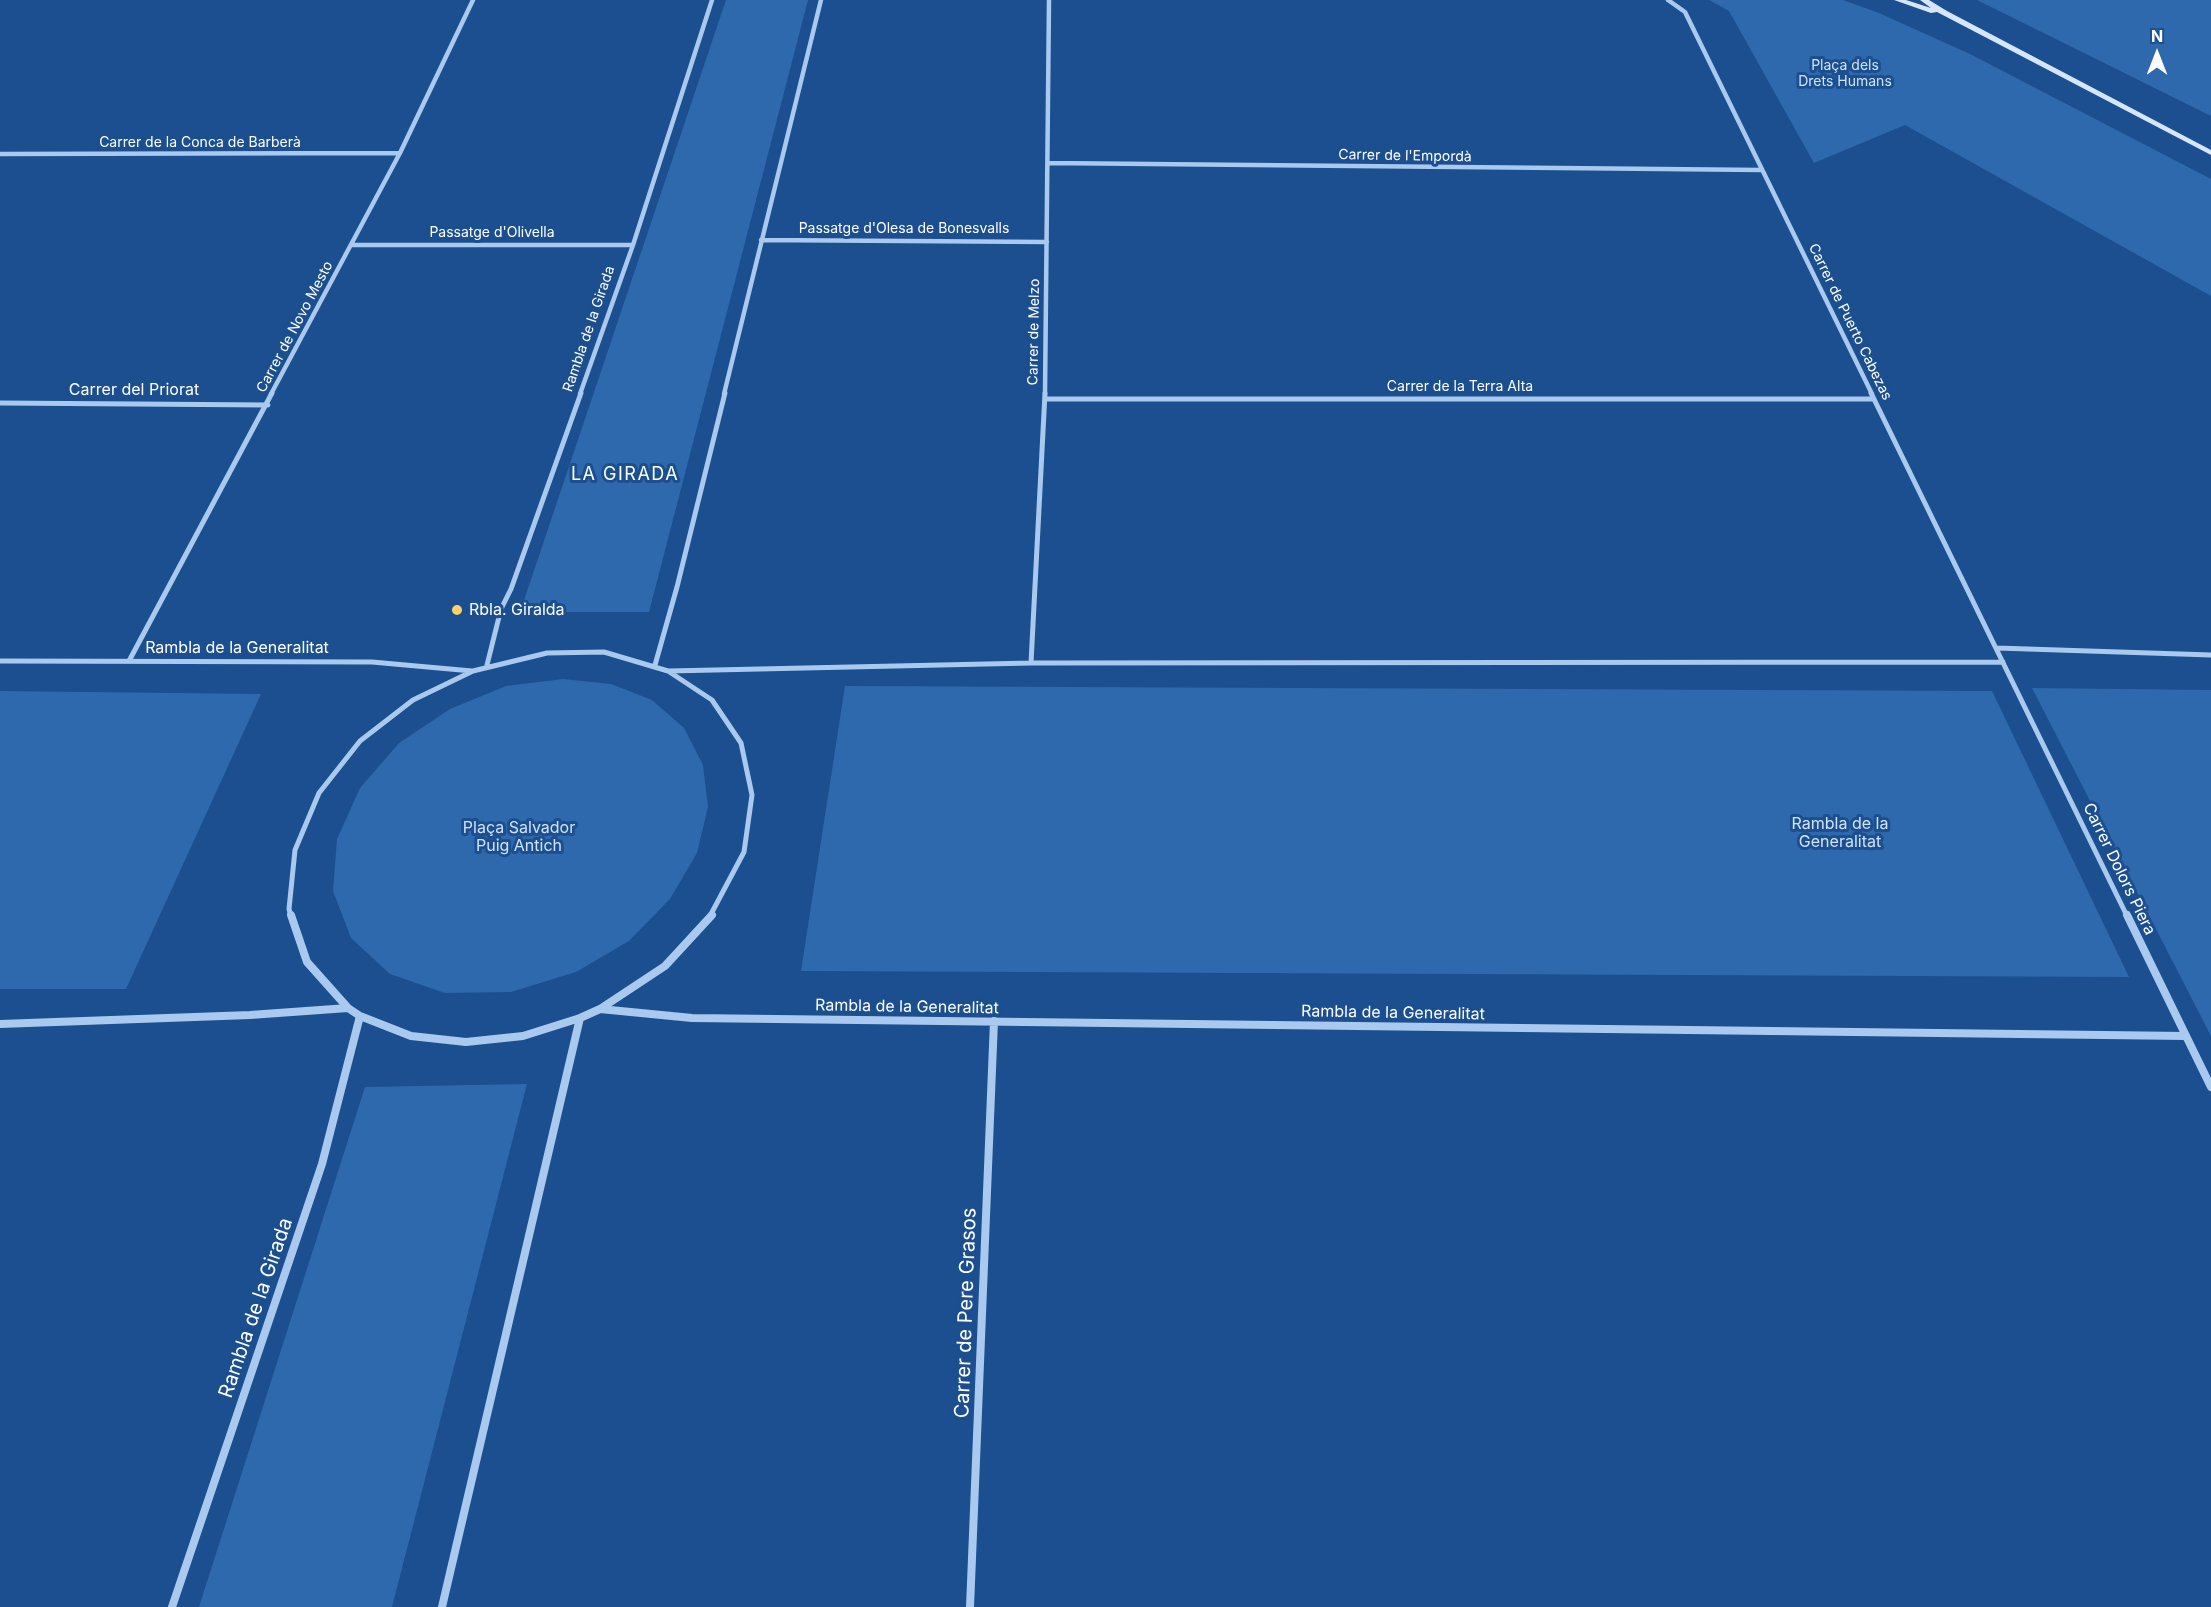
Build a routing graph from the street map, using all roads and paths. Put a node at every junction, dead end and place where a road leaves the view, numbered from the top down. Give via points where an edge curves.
1 (473, 0) edge
2 (712, 0) edge
3 (821, 0) edge
4 (1049, 0) edge
5 (1668, 0) edge
6 (1898, 0) edge
7 (1924, 0) edge
8 (1944, 13) junction
9 (400, 153) junction
10 (2211, 153) edge
11 (0, 154) edge
12 (1048, 163) junction
13 (1762, 170) junction
14 (761, 240) junction
15 (1047, 242) junction
16 (352, 244) junction
17 (633, 244) junction
18 (1045, 399) junction
19 (1874, 399) junction
20 (0, 403) edge
21 (268, 405) junction
22 (1996, 648) junction
23 (2211, 655) edge
24 (0, 661) edge
25 (129, 661) junction
26 (2003, 662) junction
27 (1031, 663) junction
28 (487, 666) junction
29 (655, 666) junction
30 (473, 671) junction
31 (669, 671) junction
32 (348, 1008) junction
33 (600, 1009) junction
34 (360, 1016) junction
35 (580, 1018) junction
36 (994, 1021) junction
37 (0, 1024) edge
38 (2186, 1036) junction
39 (2211, 1087) edge
40 (172, 1607) edge
41 (442, 1607) edge
42 (970, 1607) edge

1 - 9 street, Carrer de Novo Mesto
2 - 17 street, Rambla de la Girada
3 - 14 street
4 - 12 street, Carrer de Melzo
5 - 13 street, Carrer de Puerto Cabezas via 1685,12
6 - 8 street
7 - 8 street
8 - 10 street
9 - 11 street, Carrer de la Conca de Barberà
9 - 16 street, Carrer de Novo Mesto
12 - 13 street, Carrer de l'Empordà
12 - 15 street, Carrer de Melzo
13 - 19 street, Carrer de Puerto Cabezas
14 - 15 street, Passatge d'Olesa de Bonesvalls
14 - 29 street
15 - 18 street, Carrer de Melzo
16 - 17 street, Passatge d'Olivella
16 - 21 street, Carrer de Novo Mesto
17 - 28 street, Rambla de la Girada via 501,609
18 - 19 street, Carrer de la Terra Alta
18 - 27 street, Carrer de Melzo
19 - 22 street, Carrer de Puerto Cabezas
20 - 21 street, Carrer del Priorat
21 - 25 street, Carrer de Novo Mesto
22 - 23 street
22 - 26 street, Carrer de Puerto Cabezas
24 - 25 street, Rambla de la Generalitat
25 - 30 street, Rambla de la Generalitat via 372,662
26 - 27 street
26 - 38 street, Carrer Dolors Piera
27 - 31 street
28 - 29 street via 547,653 604,652
28 - 30 street
29 - 31 street
30 - 32 street via 413,700 360,741 319,793 295,850 289,909 306,962
31 - 33 street via 712,700 741,743 752,795 744,852 715,911 665,966
32 - 34 street
32 - 37 street
33 - 35 street
33 - 36 street, Rambla de la Generalitat via 692,1018
34 - 35 street via 411,1036 466,1042 524,1036
34 - 40 street, Rambla de la Girada via 322,1164
35 - 41 street
36 - 38 street, Rambla de la Generalitat
36 - 42 street, Carrer de Pere Grasos
38 - 39 street, Carrer Dolors Piera

